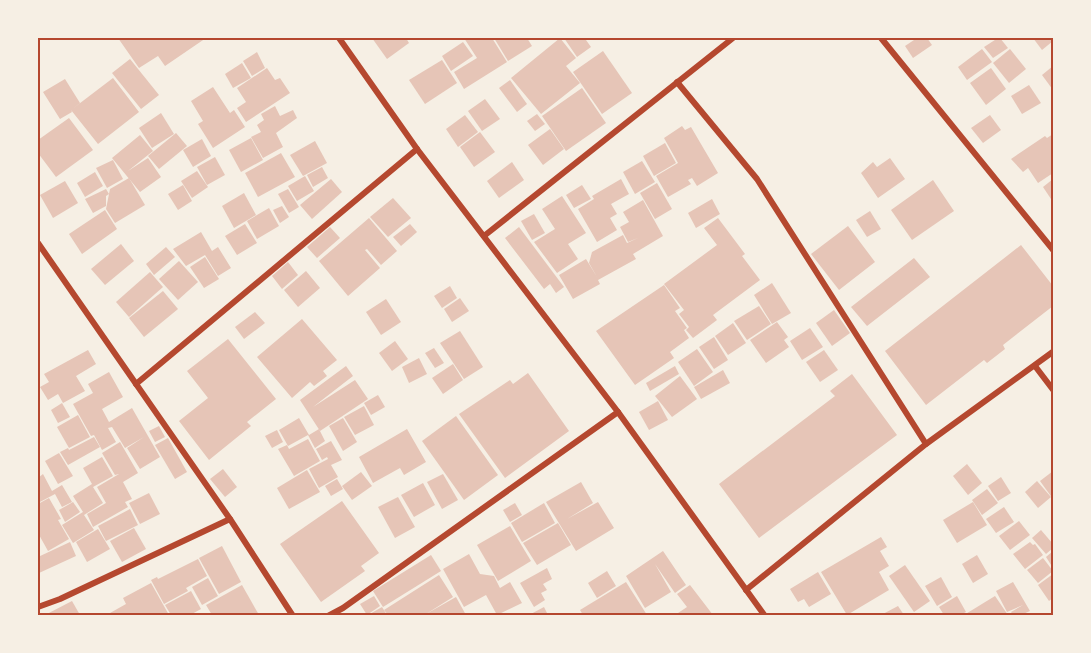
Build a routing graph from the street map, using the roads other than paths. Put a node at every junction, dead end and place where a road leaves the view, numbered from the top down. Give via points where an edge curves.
1 (339, 38) edge
2 (733, 38) edge
3 (881, 38) edge
4 (677, 82) junction
5 (417, 149) junction
6 (484, 236) junction
7 (38, 243) edge
8 (1053, 251) edge
9 (1053, 351) edge
10 (1035, 366) junction
11 (136, 384) junction
12 (1053, 391) edge
13 (618, 412) junction
14 (926, 444) junction
15 (230, 519) junction
16 (746, 590) junction
17 (38, 607) edge
18 (293, 615) edge
19 (328, 615) edge
20 (765, 615) edge

1 - 5 street
2 - 4 street
3 - 8 street
4 - 6 street
4 - 14 street via 757,180
5 - 6 street
5 - 11 street
6 - 13 street
7 - 11 street
9 - 10 street
10 - 12 street
10 - 14 street
11 - 15 street
13 - 16 street
13 - 19 street
14 - 16 street
15 - 17 street
15 - 18 street
16 - 20 street

